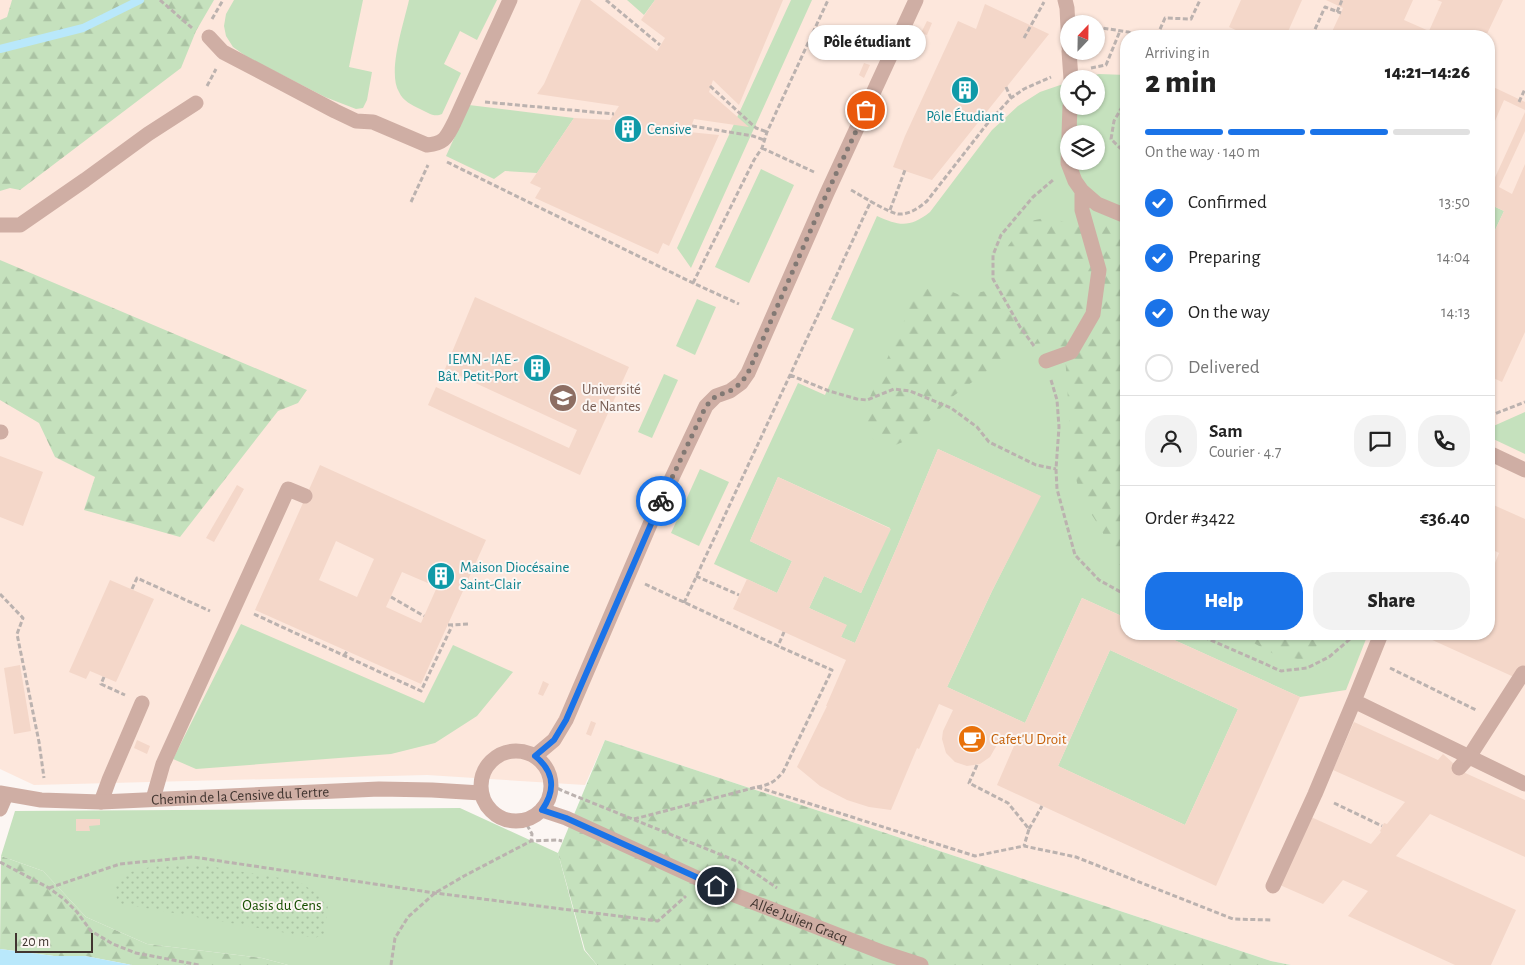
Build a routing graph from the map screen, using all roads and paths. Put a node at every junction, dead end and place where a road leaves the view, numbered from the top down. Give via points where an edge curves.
1 (510, 0) edge
2 (606, 0) edge
3 (828, 0) edge
4 (916, 0) edge
5 (1045, 0) edge
6 (1065, 0) edge
7 (1200, 0) edge
8 (1342, 0) edge
9 (161, 1) edge
10 (1067, 15) edge
11 (1105, 28) edge
12 (1160, 30) edge
13 (1315, 30) edge
14 (1120, 31) joint
15 (209, 37) joint
16 (1024, 38) dead end
17 (660, 45) dead end
18 (1088, 70) edge
19 (1060, 76) edge
20 (710, 86) dead end
21 (1006, 87) dead end
22 (1525, 89) edge
23 (1011, 98) junction
24 (464, 100) junction
25 (1519, 102) dead end
26 (196, 103) dead end
27 (1120, 110) edge
28 (614, 114) dead end
29 (692, 126) dead end
30 (767, 132) junction
31 (764, 140) junction
32 (762, 148) junction
33 (1120, 148) edge
34 (441, 159) dead end
35 (430, 161) dead end
36 (905, 170) dead end
37 (1062, 170) edge
38 (1071, 170) edge
39 (834, 181) junction
40 (1082, 191) junction
41 (871, 201) junction
42 (411, 202) dead end
43 (890, 210) junction
44 (1120, 214) edge
45 (0, 224) edge
46 (693, 283) junction
47 (739, 304) dead end
48 (1046, 362) junction
49 (790, 375) junction
50 (1525, 402) edge
51 (1495, 414) edge
52 (1495, 456) edge
53 (1056, 469) junction
54 (1525, 470) edge
55 (305, 496) dead end
56 (629, 576) junction
57 (696, 576) junction
58 (132, 589) dead end
59 (1120, 592) edge
60 (0, 594) edge
61 (740, 595) dead end
62 (391, 597) dead end
63 (684, 603) junction
64 (235, 605) junction
65 (424, 616) dead end
66 (229, 620) junction
67 (469, 624) dead end
68 (784, 632) dead end
69 (1211, 640) edge
70 (1349, 640) edge
71 (1379, 640) edge
72 (778, 646) junction
73 (347, 651) dead end
74 (344, 656) junction
75 (1371, 659) junction
76 (1523, 673) dead end
77 (104, 677) dead end
78 (1354, 701) junction
79 (142, 703) joint
80 (1494, 719) junction
81 (535, 756) junction
82 (1464, 763) junction
83 (977, 765) dead end
84 (44, 778) dead end
85 (1525, 784) edge
86 (551, 785) junction
87 (757, 787) junction
88 (481, 793) junction
89 (3, 794) edge
90 (1315, 794) junction
91 (153, 799) junction
92 (101, 802) junction
93 (1042, 806) dead end
94 (0, 809) edge
95 (542, 810) junction
96 (523, 820) junction
97 (1382, 826) dead end
98 (1029, 829) junction
99 (1024, 846) junction
100 (0, 862) edge
101 (1273, 886) dead end
102 (49, 888) junction
103 (693, 890) dead end
104 (435, 892) junction
105 (1272, 920) dead end
106 (199, 965) edge
107 (390, 965) edge
108 (921, 965) edge

1 - 24 street
2 - 17 path
3 - 30 path
4 - 39 street
5 - 16 path
6 - 10 street
7 - 12 path via 1192,19 1165,18
8 - 13 path via 1339,13 1325,7
9 - 15 path via 196,31
11 - 14 path
14 - 18 path via 1106,65
15 - 24 street via 222,52 335,111 356,121 373,122 427,145 445,140
19 - 23 path via 1046,78
20 - 30 path via 756,128
21 - 23 path
22 - 25 path
23 - 43 path via 927,201 917,210 906,213
24 - 28 path
26 - 45 street via 20,225
27 - 33 path via 1110,139
29 - 31 path
30 - 31 path
31 - 32 path
32 - 39 path
32 - 46 path
34 - 46 path
35 - 42 path
36 - 43 path
37 - 48 path via 1033,197 1001,235 994,255 994,279 1020,327
38 - 40 street
39 - 41 path
39 - 56 street via 748,373 741,383 716,396 706,406
40 - 44 street via 1096,204
40 - 48 street via 1082,210 1099,270 1093,314 1071,352
41 - 43 path
41 - 49 path
46 - 47 path
48 - 53 path via 1057,400
49 - 53 path via 857,399 867,400 894,389 910,391 951,408 977,427 989,442 1036,465
49 - 57 path
50 - 51 path
52 - 54 street
53 - 59 path via 1057,489 1075,555 1099,580
55 - 64 street via 288,489
56 - 63 path
56 - 81 street via 560,731
57 - 61 path
57 - 63 path
58 - 66 path via 137,578
60 - 84 path via 23,618 17,634
62 - 65 path
63 - 72 path
64 - 66 street
64 - 74 path
66 - 91 street via 163,764
67 - 74 path via 450,626 421,691
68 - 72 path
69 - 70 path via 1281,671 1307,668 1329,657
71 - 75 street
72 - 87 path via 832,670 783,772 769,785
73 - 74 path
75 - 78 street
75 - 80 path
76 - 80 street
77 - 79 path via 101,684
78 - 82 street
78 - 90 street
79 - 92 street
80 - 82 street
81 - 86 street via 547,768
81 - 88 street via 511,750 495,756 481,776
82 - 85 street
83 - 98 path via 969,783 1008,803
86 - 87 path via 634,819
86 - 95 street
87 - 99 path via 975,856
88 - 91 street, Chemin de la Censive du Tertre via 379,789
88 - 96 street via 484,802 497,815 514,821
89 - 92 street, Chemin de la Censive du Tertre via 41,800
89 - 94 street
90 - 97 path
90 - 101 street
91 - 92 street, Chemin de la Censive du Tertre
93 - 98 path
95 - 96 street
95 - 108 street, Allée Julien Gracq via 732,894
96 - 104 path via 532,834 531,841
98 - 99 path
99 - 105 path via 1076,857 1233,918
100 - 102 path
102 - 104 path via 120,864 193,857
102 - 106 path via 77,912 91,932 113,944 136,953
103 - 104 path via 658,920
104 - 107 path via 408,918 395,938

